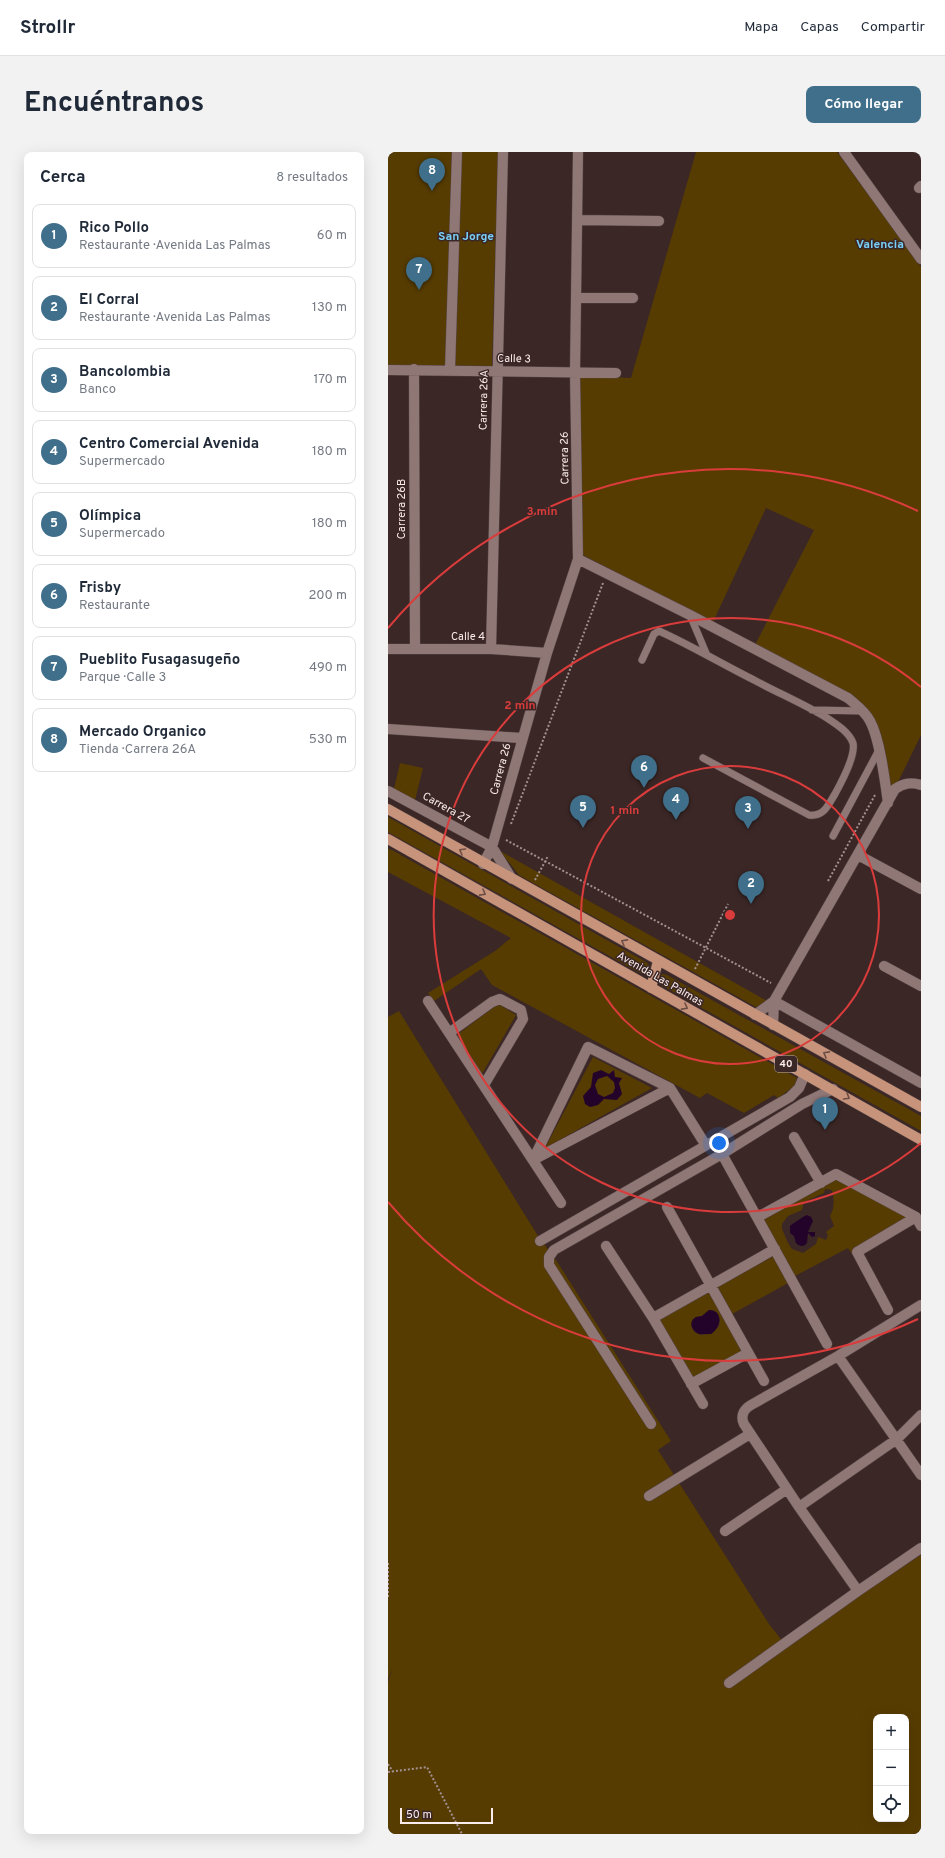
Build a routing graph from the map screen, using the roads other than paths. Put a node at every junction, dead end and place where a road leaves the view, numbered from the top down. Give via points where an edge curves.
1 (457, 152) edge
2 (502, 152) edge
3 (578, 152) edge
4 (844, 152) edge
5 (578, 220) junction
6 (659, 221) dead end
7 (921, 259) edge
8 (576, 298) junction
9 (633, 298) dead end
10 (414, 369) junction
11 (388, 370) edge
12 (450, 370) junction
13 (497, 370) junction
14 (575, 372) junction
15 (616, 373) dead end
16 (578, 559) junction
17 (690, 615) junction
18 (415, 648) junction
19 (388, 649) edge
20 (491, 649) junction
21 (547, 653) junction
22 (706, 654) junction
23 (642, 660) dead end
24 (812, 710) junction
25 (863, 711) junction
26 (388, 729) edge
27 (521, 738) junction
28 (879, 750) junction
29 (703, 758) dead end
30 (921, 785) edge
31 (388, 791) edge
32 (888, 803) junction
33 (388, 809) edge
34 (833, 836) dead end
35 (390, 841) edge
36 (492, 847) junction
37 (858, 855) junction
38 (483, 864) junction
39 (512, 879) junction
40 (921, 889) edge
41 (658, 961) junction
42 (884, 966) dead end
43 (921, 986) edge
44 (651, 988) junction
45 (428, 1001) dead end
46 (774, 1001) junction
47 (755, 1015) junction
48 (773, 1025) junction
49 (449, 1033) junction
50 (805, 1074) junction
51 (921, 1083) edge
52 (484, 1085) junction
53 (670, 1088) junction
54 (833, 1089) junction
55 (921, 1107) edge
56 (794, 1137) dead end
57 (921, 1140) edge
58 (705, 1144) junction
59 (722, 1154) junction
60 (533, 1160) junction
61 (821, 1183) junction
62 (561, 1203) dead end
63 (667, 1207) dead end
64 (916, 1217) junction
65 (758, 1218) junction
66 (921, 1226) edge
67 (540, 1241) dead end
68 (606, 1246) dead end
69 (775, 1249) junction
70 (712, 1285) junction
71 (921, 1305) edge
72 (888, 1310) dead end
73 (653, 1318) junction
74 (827, 1344) dead end
75 (748, 1353) junction
76 (838, 1356) junction
77 (764, 1381) dead end
78 (691, 1384) junction
79 (703, 1404) dead end
80 (921, 1415) edge
81 (651, 1424) dead end
82 (750, 1434) junction
83 (897, 1439) junction
84 (921, 1475) edge
85 (787, 1489) junction
86 (649, 1496) dead end
87 (799, 1507) junction
88 (725, 1531) dead end
89 (921, 1548) edge
90 (858, 1590) junction
91 (729, 1683) dead end

1 - 12 street
2 - 13 street, Carrera 26A
3 - 5 street, Carrera 26
4 - 7 street
5 - 6 street
5 - 8 street, Carrera 26
8 - 9 street
8 - 14 street, Carrera 26
10 - 11 street, Calle 3
10 - 12 street, Calle 3
10 - 18 street, Carrera 26B
12 - 13 street, Calle 3
13 - 14 street, Calle 3
13 - 20 street, Carrera 26A
14 - 15 street, Calle 3
14 - 16 street, Carrera 26
16 - 17 street
16 - 21 street, Carrera 26
17 - 22 lane
17 - 25 street via 848,698
18 - 19 street, Calle 4
18 - 20 street, Calle 4
20 - 21 street, Calle 4
21 - 27 street, Carrera 26
22 - 23 lane via 657,630
22 - 24 lane
24 - 25 lane
24 - 29 lane via 846,732 854,747 840,784 819,815 809,815
25 - 28 street via 870,721
26 - 27 street
27 - 36 street, Carrera 26
28 - 32 street
28 - 34 lane
30 - 32 street via 902,784
31 - 36 street, Carrera 27
32 - 37 street
38 -> 33 main road, Avenida Las Palmas / 40
35 -> 44 main road, Avenida Las Palmas / 40
36 - 38 street, Carrera 26
36 - 39 street
37 - 40 street
37 - 46 street
38 - 39 main road, Avenida Las Palmas / 40
41 -> 39 main road, Avenida Las Palmas / 40
41 - 44 main road
41 - 47 main road, Avenida Las Palmas / 40
42 - 43 street
44 -> 50 main road, Avenida Las Palmas / 40
45 - 49 street
46 - 47 street
46 - 48 street
46 - 51 street
47 - 48 main road, Avenida Las Palmas / 40
55 -> 48 main road, Avenida Las Palmas / 40
49 - 52 street
49 - 52 street via 500,999 521,1010 523,1019
50 - 54 main road, Avenida Las Palmas / 40
50 - 58 street via 799,1088 790,1097
52 - 60 street
53 - 58 street
53 - 60 street
53 - 60 street via 588,1047
54 -> 57 main road, Avenida Las Palmas / 40
54 - 59 street via 802,1104
56 - 61 street
58 - 67 street
59 - 65 street
59 - 81 street via 554,1250 549,1257 548,1265
60 - 62 street
61 - 64 street via 836,1174
61 - 65 street
63 - 70 street
64 - 66 street
64 - 72 street via 857,1252
65 - 69 street
68 - 73 street
69 - 70 street
69 - 74 street
70 - 73 street
70 - 75 street
71 - 76 street
73 - 78 street
75 - 77 street
75 - 78 street
76 - 82 street via 748,1407 742,1418
76 - 83 street
78 - 79 street
80 - 83 street
82 - 85 street
82 - 86 street
83 - 84 street
83 - 87 street
85 - 87 street
85 - 88 street
87 - 90 street
89 - 90 street
90 - 91 street

